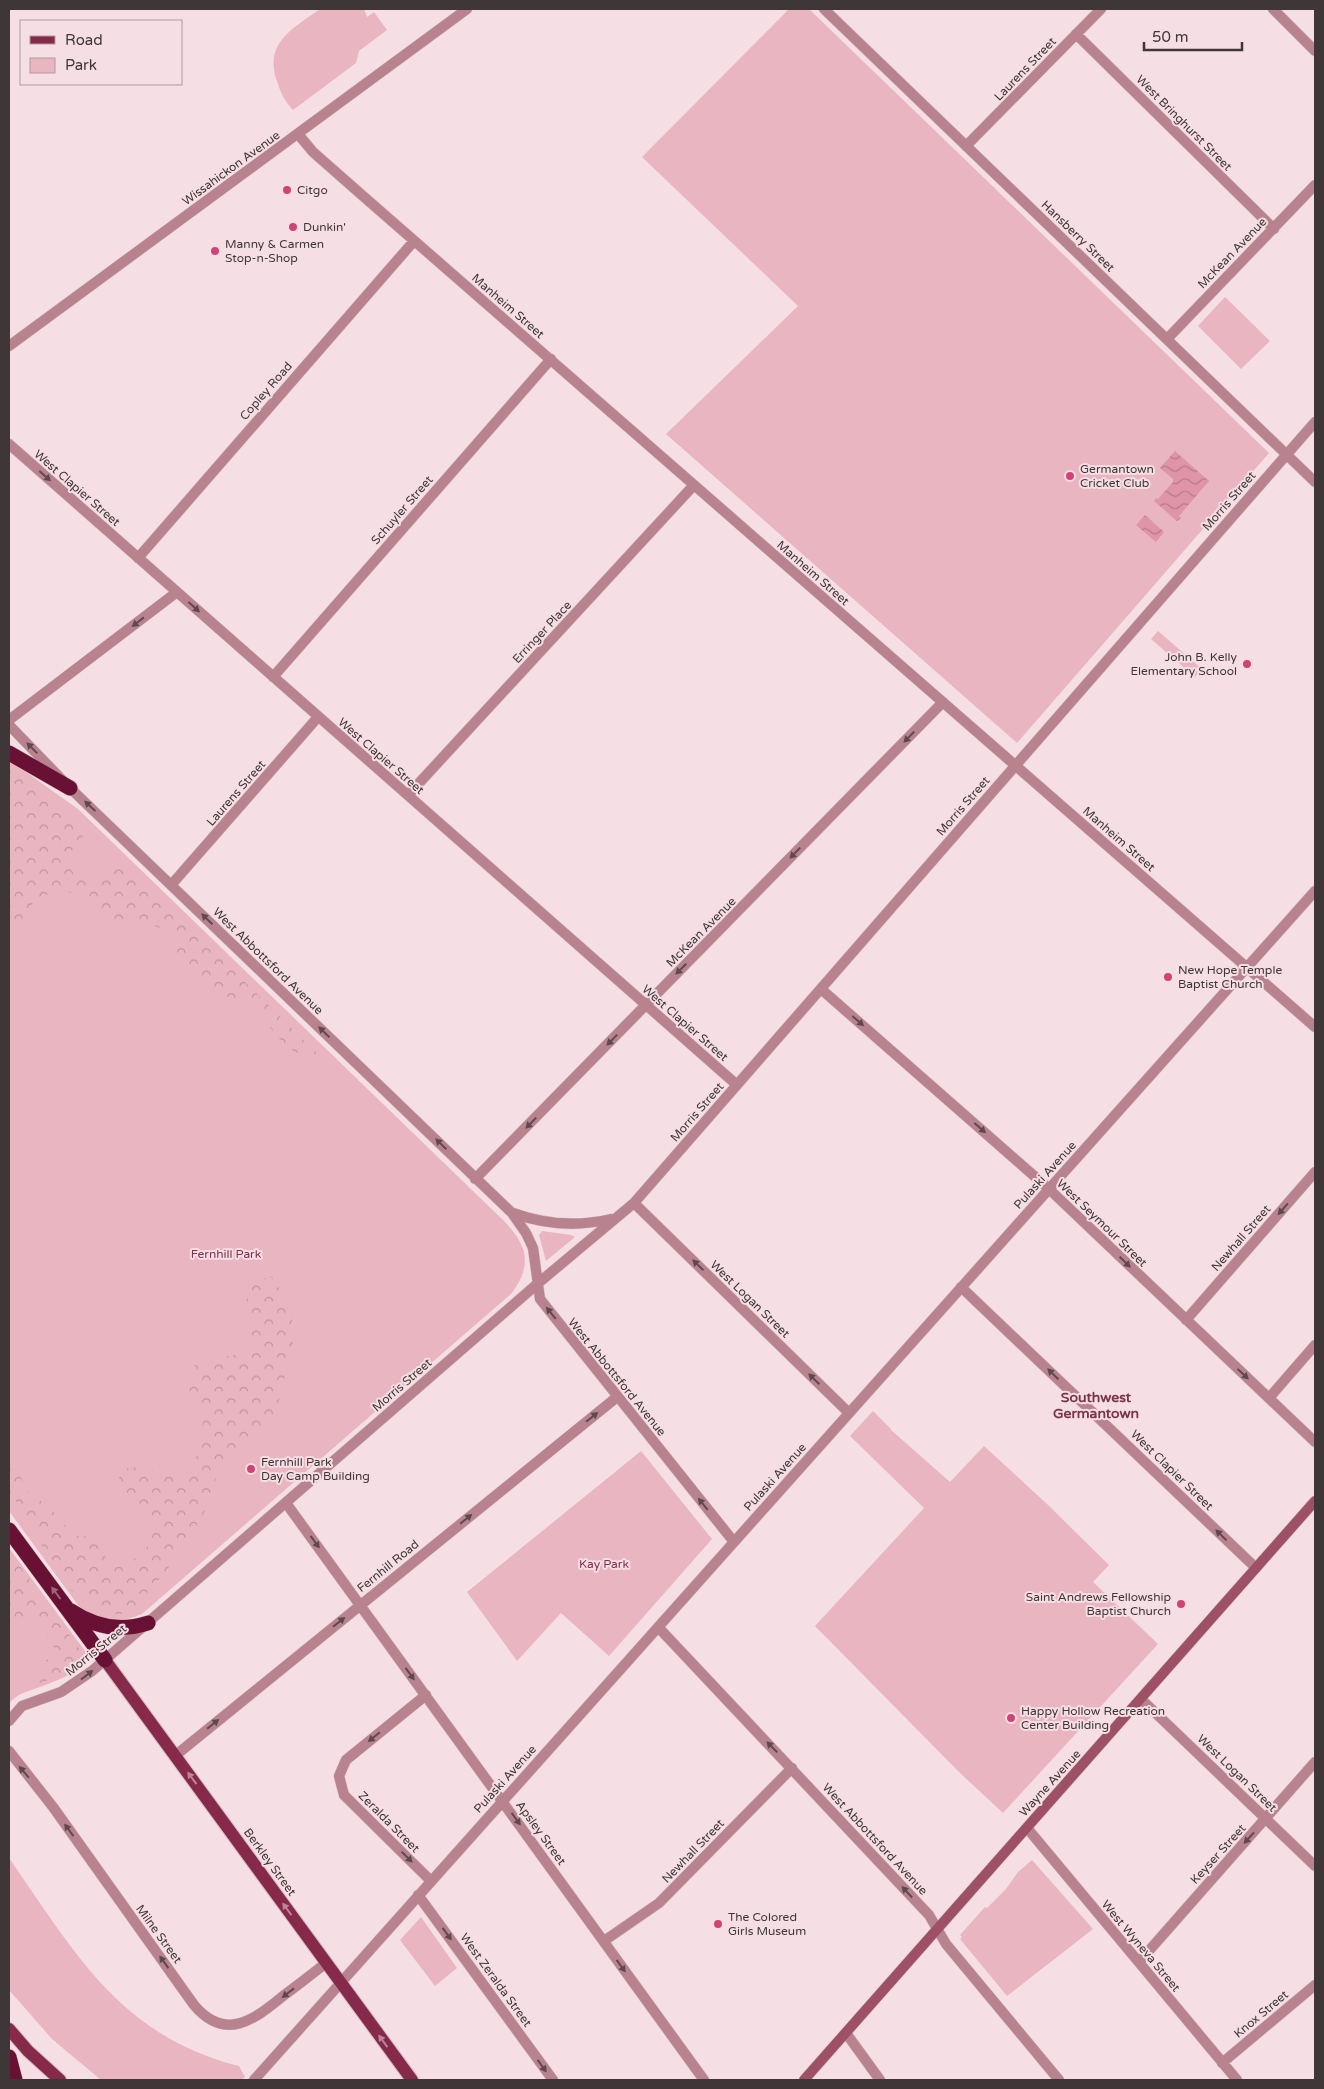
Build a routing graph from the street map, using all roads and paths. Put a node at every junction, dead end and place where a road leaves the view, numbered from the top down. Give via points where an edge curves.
1 (467, 9) edge
2 (1101, 9) edge
3 (1273, 9) edge
4 (827, 10) edge
5 (1076, 34) junction
6 (1315, 51) edge
7 (298, 134) junction
8 (966, 146) junction
9 (1315, 185) edge
10 (1274, 229) junction
11 (414, 241) junction
12 (1167, 339) junction
13 (9, 346) edge
14 (550, 359) junction
15 (1315, 422) edge
16 (9, 444) edge
17 (1287, 454) junction
18 (1315, 482) edge
19 (694, 485) junction
20 (138, 558) junction
21 (177, 592) junction
22 (273, 677) junction
23 (943, 702) junction
24 (318, 717) junction
25 (9, 720) edge
26 (9, 725) edge
27 (9, 753) edge
28 (1016, 765) junction
29 (70, 788) junction
30 (408, 796) junction
31 (172, 884) junction
32 (1315, 891) edge
33 (1247, 967) junction
34 (821, 989) junction
35 (646, 1005) junction
36 (1315, 1027) edge
37 (737, 1085) junction
38 (1315, 1172) edge
39 (476, 1178) junction
40 (1049, 1189) junction
41 (634, 1203) junction
42 (512, 1213) junction
43 (616, 1218) junction
44 (536, 1285) junction
45 (961, 1287) junction
46 (1186, 1320) junction
47 (1315, 1345) edge
48 (617, 1396) junction
49 (1268, 1398) junction
50 (849, 1413) junction
51 (1315, 1442) edge
52 (1315, 1501) edge
53 (286, 1503) junction
54 (9, 1530) edge
55 (734, 1542) junction
56 (1256, 1568) junction
57 (361, 1604) junction
58 (68, 1609) junction
59 (148, 1623) junction
60 (658, 1627) junction
61 (104, 1660) junction
62 (426, 1695) junction
63 (1141, 1699) junction
64 (9, 1721) edge
65 (9, 1751) edge
66 (176, 1755) junction
67 (1315, 1762) edge
68 (792, 1768) junction
69 (503, 1801) junction
70 (1266, 1819) junction
71 (1026, 1828) junction
72 (1315, 1866) edge
73 (431, 1881) junction
74 (418, 1895) junction
75 (938, 1929) junction
76 (604, 1941) junction
77 (1139, 1962) junction
78 (326, 1963) junction
79 (340, 1982) junction
80 (1315, 1985) edge
81 (9, 2029) edge
82 (846, 2033) junction
83 (9, 2057) edge
84 (1222, 2063) junction
85 (15, 2080) edge
86 (60, 2080) edge
87 (254, 2080) edge
88 (412, 2080) edge
89 (553, 2080) edge
90 (704, 2080) edge
91 (804, 2080) edge
92 (880, 2080) edge
93 (1059, 2080) edge
94 (1237, 2080) edge

1 - 7 street, Wissahickon Avenue
2 - 5 street, Laurens Street
3 - 6 street
4 - 8 street, Hansberry Street
5 - 8 street, Laurens Street
5 - 10 street, West Bringhurst Street
7 - 11 street, Manheim Street via 313,152
7 - 13 street, Wissahickon Avenue
8 - 12 street, Hansberry Street
9 - 10 street, McKean Avenue
10 - 12 street, McKean Avenue
11 - 14 street, Manheim Street
11 - 20 street, Copley Road
12 - 17 street, Hansberry Street
14 - 19 street, Manheim Street
14 - 22 street, Schuyler Street
15 - 17 street, Morris Street
16 -> 20 street, West Clapier Street
17 - 18 street, Hansberry Street
17 - 28 street, Morris Street
19 - 23 street, Manheim Street
19 - 30 street, Erringer Place
20 - 21 street, West Clapier Street
21 -> 22 street, West Clapier Street
21 -> 25 street
22 - 24 street, West Clapier Street
23 - 28 street, Manheim Street
23 -> 35 street, McKean Avenue
24 - 30 street, West Clapier Street
24 - 31 street, Laurens Street
29 -> 26 street, West Abbottsford Avenue
27 - 29 highway
28 - 33 street, Manheim Street
28 - 34 street, Morris Street
31 -> 29 street, West Abbottsford Avenue
30 - 35 street, West Clapier Street
39 -> 31 street, West Abbottsford Avenue
32 - 33 street, Pulaski Avenue
33 - 36 street, Manheim Street
33 - 40 street, Pulaski Avenue
34 - 37 street, Morris Street
34 -> 40 street, West Seymour Street
35 - 37 street, West Clapier Street
35 -> 39 street, McKean Avenue
37 - 41 street, Morris Street
38 -> 46 street, Newhall Street
39 - 42 street, West Abbottsford Avenue
40 - 45 street, Pulaski Avenue
40 -> 46 street, West Seymour Street
41 - 43 street, Morris Street
50 -> 41 street, West Logan Street
42 - 43 street, West Abbottsford Avenue via 543,1222 568,1224
42 - 44 street, West Abbottsford Avenue via 530,1241
43 - 44 street, Morris Street
48 -> 44 street, West Abbottsford Avenue via 540,1299
44 - 53 street, Morris Street
45 - 50 street, Pulaski Avenue
56 -> 45 street, West Clapier Street
46 -> 49 street, West Seymour Street
47 - 49 street
55 -> 48 street, West Abbottsford Avenue
57 -> 48 street, Fernhill Road
49 - 51 street, West Seymour Street
50 - 55 street, Pulaski Avenue
52 - 56 main road, Wayne Avenue
53 -> 57 street, Apsley Street
53 - 59 street, Morris Street
58 -> 54 highway
55 - 60 street, Pulaski Avenue
56 - 63 main road, Wayne Avenue
57 -> 62 street, Apsley Street
66 -> 57 street, Fernhill Road
58 - 59 highway via 101,1626 127,1628
58 - 61 highway
59 - 61 street, Morris Street
68 -> 60 street, West Abbottsford Avenue
60 - 69 street, Pulaski Avenue
64 -> 61 street, Morris Street via 22,1706 71,1687
61 - 66 main road, Berkley Street
62 - 69 street, Apsley Street
62 -> 73 street, Zeralda Street via 346,1760 339,1776 344,1795
63 - 70 street, West Logan Street
63 - 71 main road, Wayne Avenue
78 -> 65 street, Milne Street via 254,2018 236,2025 217,2023 206,2017 194,2005 53,1807
78 -> 66 main road, Berkley Street
67 - 70 street, Keyser Street
75 -> 68 street, West Abbottsford Avenue via 929,1915
68 - 76 street, Newhall Street via 659,1903
69 - 73 street, Pulaski Avenue
69 -> 76 street, Apsley Street
70 - 72 street, West Logan Street
70 -> 77 street, Keyser Street
71 - 75 main road, Wayne Avenue
71 - 77 street, West Wyneva Street
73 - 74 street, Pulaski Avenue
74 - 79 street, Pulaski Avenue
74 -> 89 street, West Zeralda Street
75 - 82 main road, Wayne Avenue
75 - 93 street, West Abbottsford Avenue via 946,1944
76 -> 90 street, Apsley Street
77 - 84 street, West Wyneva Street
78 - 79 main road, Berkley Street
79 - 87 street, Pulaski Avenue
88 -> 79 main road, Berkley Street
80 - 84 street, Knox Street
81 - 86 main road
82 - 91 main road, Wayne Avenue
82 - 92 street
83 - 85 highway
84 - 94 street, West Wyneva Street

